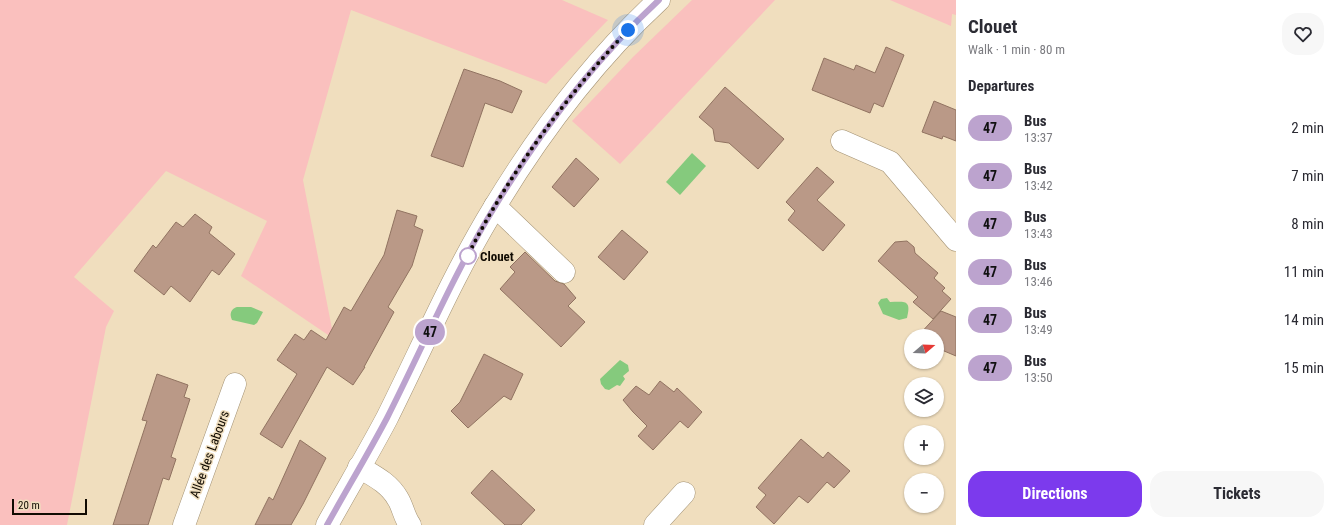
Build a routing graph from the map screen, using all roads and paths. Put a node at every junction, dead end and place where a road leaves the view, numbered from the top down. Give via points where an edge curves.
1 (659, 0) edge
2 (842, 141) dead end
3 (495, 206) junction
4 (956, 240) edge
5 (564, 272) dead end
6 (235, 384) dead end
7 (359, 467) junction
8 (684, 493) dead end
9 (184, 525) edge
10 (328, 525) edge
11 (410, 525) edge
12 (655, 525) edge

1 - 3 street via 602,57 528,153
2 - 4 street via 890,162
3 - 5 street
3 - 7 street via 386,420
6 - 9 street, Allée des Labours
7 - 10 street
7 - 11 street via 389,486 399,500
8 - 12 street

